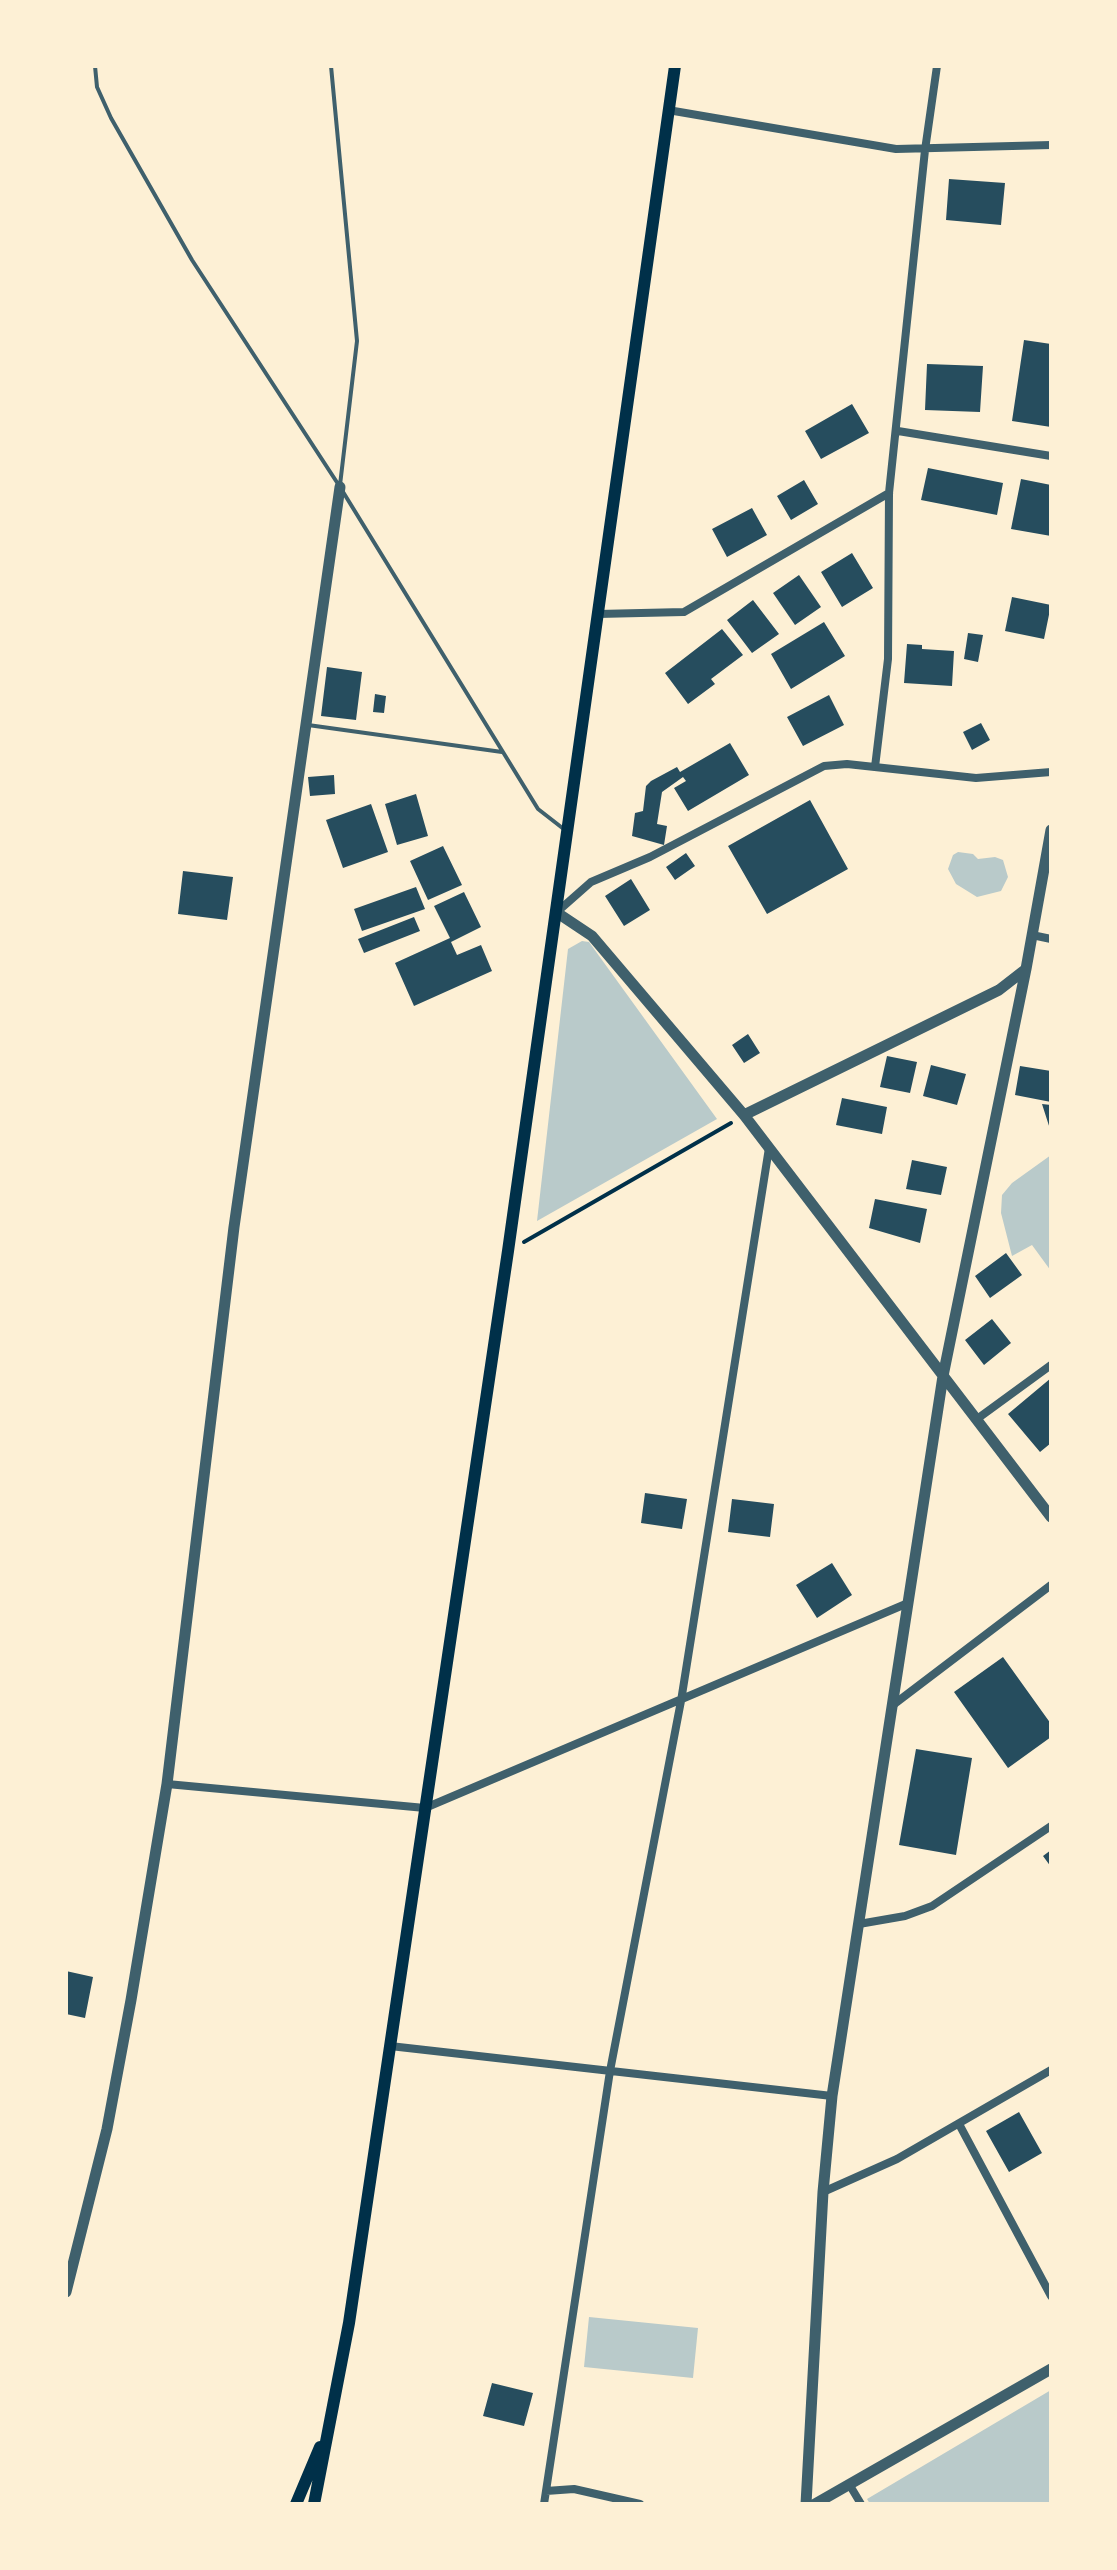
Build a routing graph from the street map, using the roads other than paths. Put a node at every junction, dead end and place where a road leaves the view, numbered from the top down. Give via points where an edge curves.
1 (95, 66) edge
2 (331, 66) edge
3 (675, 66) edge
4 (937, 66) edge
5 (668, 110) junction
6 (1051, 145) edge
7 (925, 150) junction
8 (898, 431) junction
9 (1051, 456) edge
10 (340, 487) junction
11 (889, 493) junction
12 (598, 614) junction
13 (306, 725) junction
14 (503, 752) junction
15 (875, 767) junction
16 (1051, 772) edge
17 (1051, 830) edge
18 (568, 832) junction
19 (556, 912) junction
20 (1032, 935) junction
21 (1051, 939) edge
22 (1026, 969) junction
23 (744, 1115) junction
24 (769, 1148) junction
25 (1051, 1365) edge
26 (943, 1376) junction
27 (977, 1419) junction
28 (1051, 1517) edge
29 (1051, 1585) edge
30 (908, 1603) junction
31 (681, 1701) junction
32 (893, 1705) junction
33 (167, 1784) junction
34 (425, 1808) junction
35 (1051, 1826) edge
36 (859, 1924) junction
37 (390, 2046) junction
38 (1051, 2070) edge
39 (610, 2071) junction
40 (832, 2096) junction
41 (959, 2124) junction
42 (823, 2192) junction
43 (66, 2292) edge
44 (1051, 2296) edge
45 (1051, 2369) edge
46 (330, 2422) junction
47 (849, 2484) junction
48 (546, 2491) junction
49 (296, 2504) edge
50 (314, 2504) edge
51 (544, 2504) edge
52 (640, 2504) edge
53 (806, 2504) edge
54 (815, 2504) edge
55 (861, 2504) edge

1 - 10 lane via 97,87 111,118 192,260
2 - 10 lane via 357,341
3 - 5 main road
4 - 7 street
5 - 7 street
5 - 12 main road
6 - 7 street
7 - 8 street
8 - 9 street
8 - 11 street
10 - 13 street
10 - 14 lane
11 - 12 street via 684,612
11 - 15 street via 888,659
12 - 18 main road
13 - 14 lane
13 - 33 street via 234,1227
14 - 18 lane via 538,809
15 - 16 street via 976,778
15 - 19 street via 824,766 591,882
17 - 20 street
18 - 19 main road
19 - 23 street via 592,936
19 - 34 main road
20 - 21 street
20 - 22 street
22 - 23 street via 999,990
22 - 26 street
23 - 24 street
24 - 26 street
24 - 31 street
25 - 27 street
26 - 27 street
26 - 30 street
27 - 28 street
29 - 32 street
30 - 31 street
30 - 32 street
31 - 34 street
31 - 39 street
32 - 36 street
33 - 34 street
33 - 43 street via 107,2129
34 - 37 main road
35 - 36 street via 932,1906
36 - 40 street
37 - 39 street
37 - 46 main road
38 - 41 street
39 - 40 street
39 - 48 street
40 - 42 street
41 - 42 street
41 - 44 street
42 - 53 street
45 - 47 street
46 - 49 main road
46 - 50 main road
47 - 54 street
47 - 55 street
48 - 51 street
48 - 52 street via 574,2489

